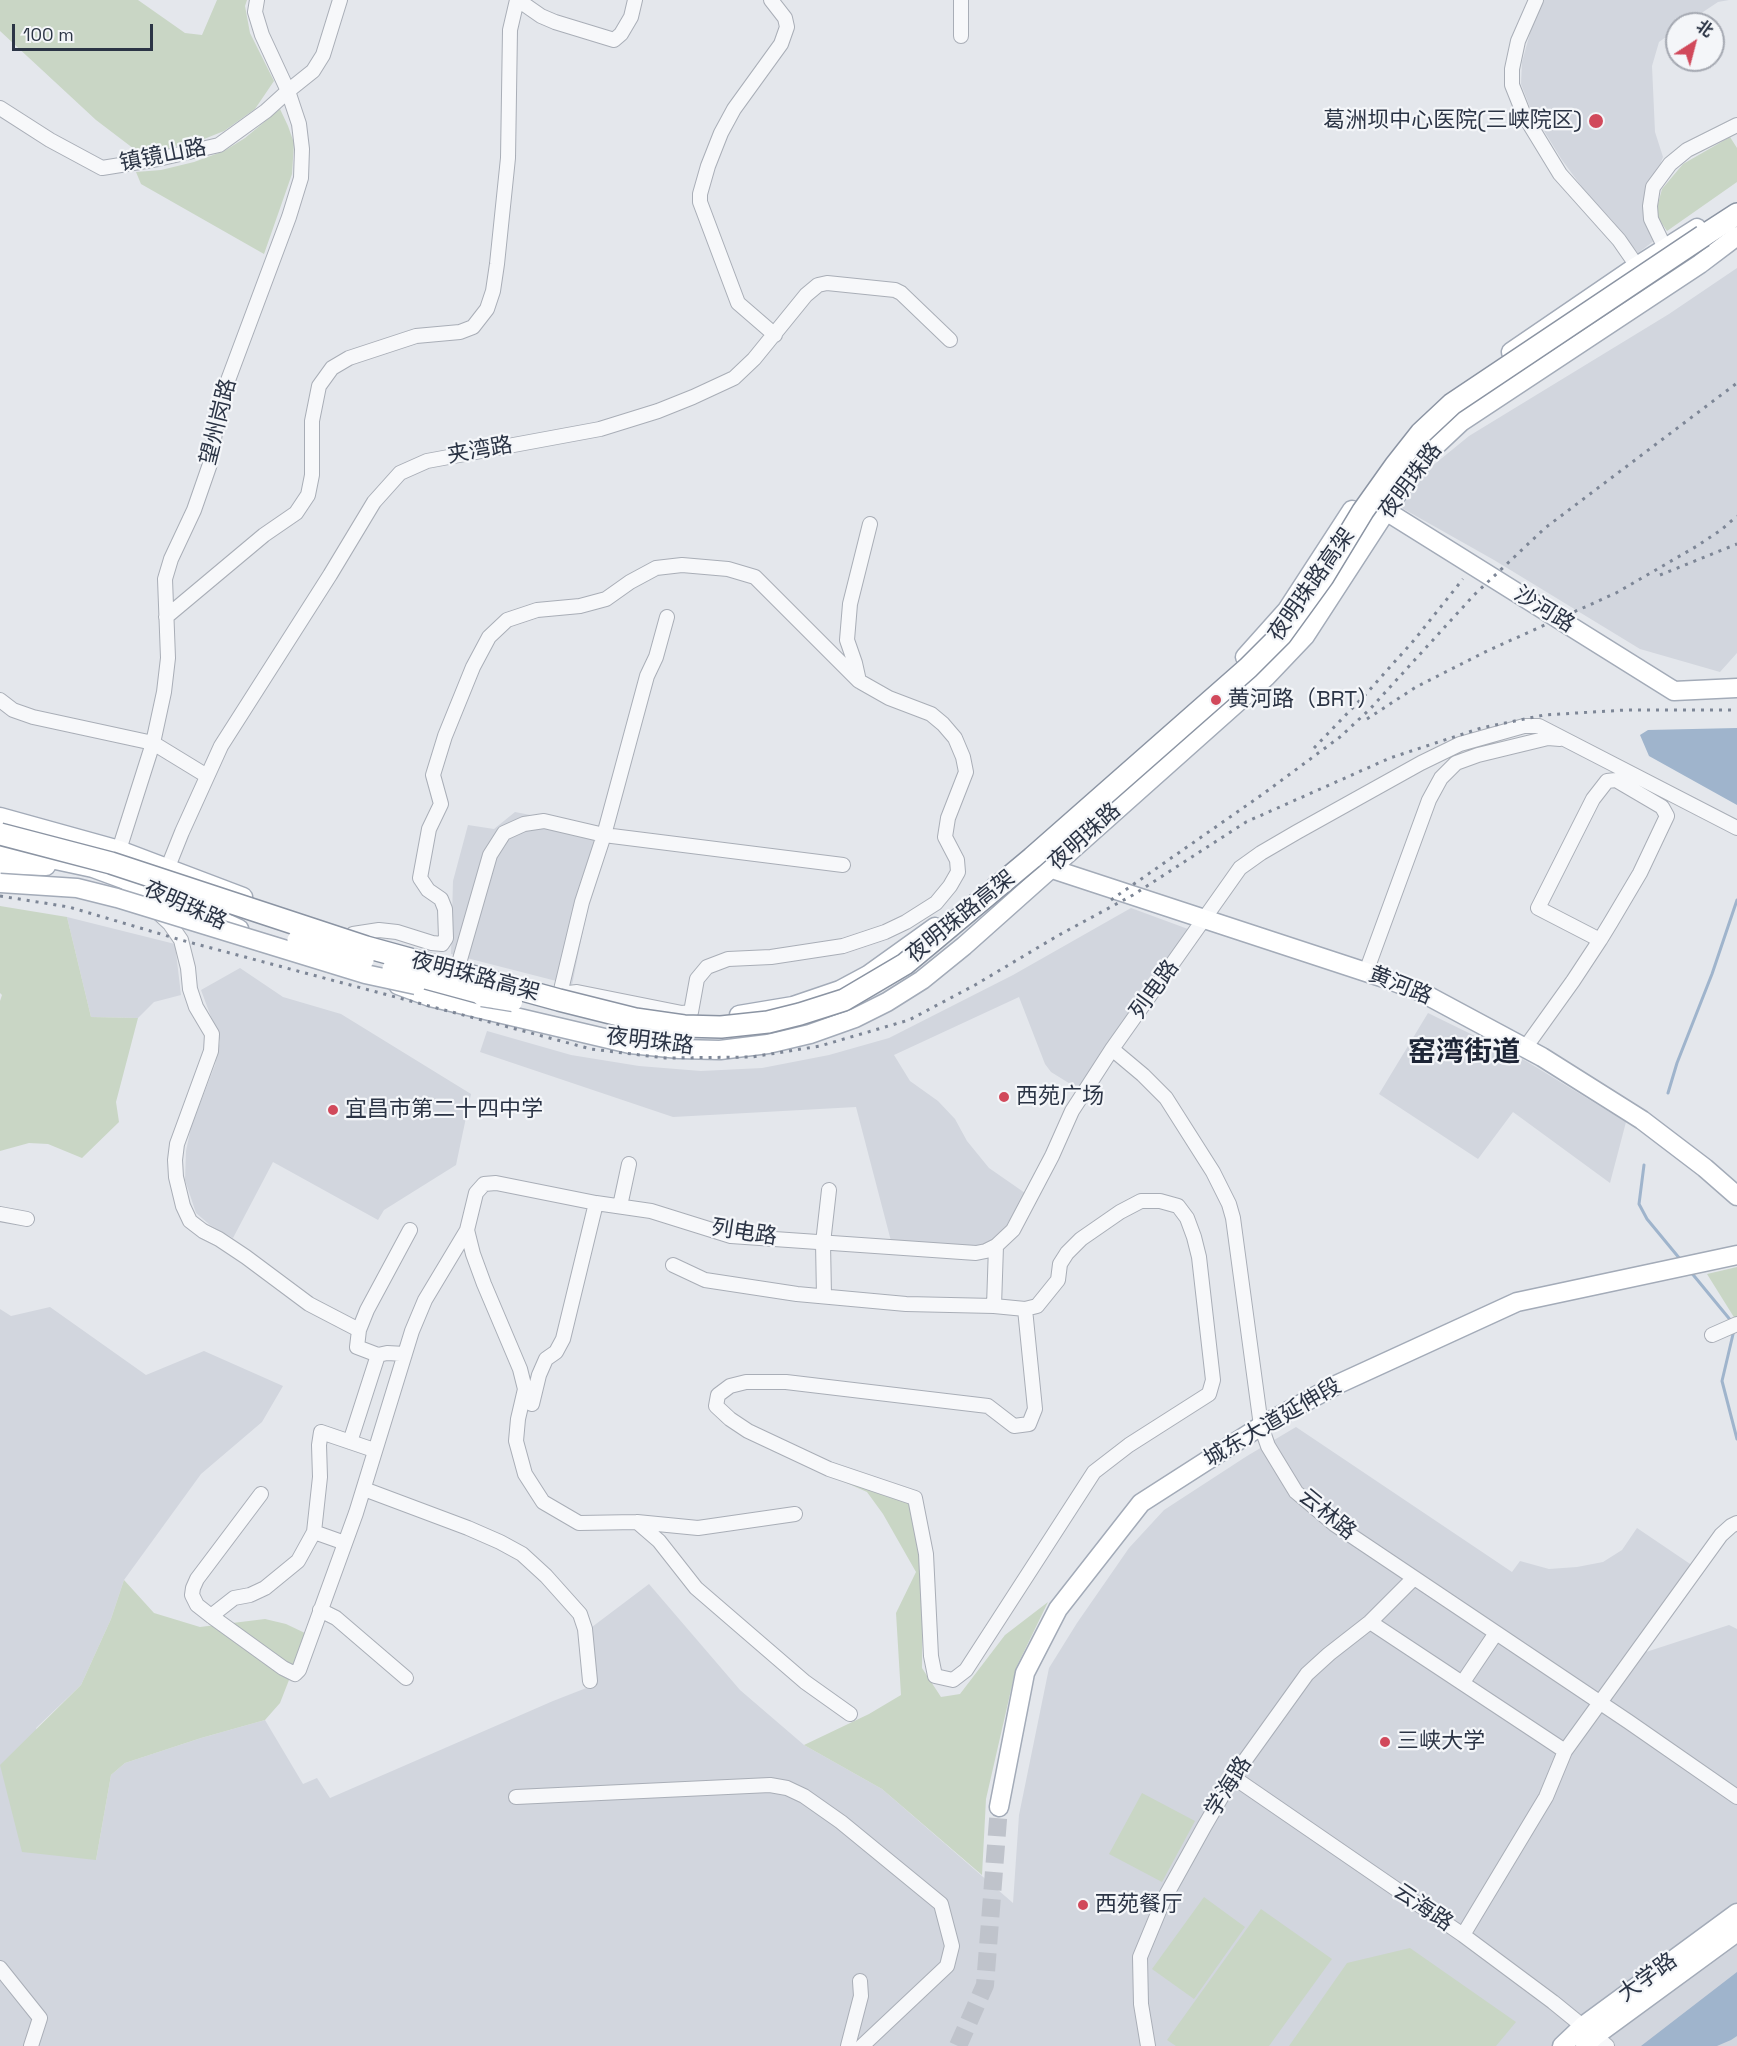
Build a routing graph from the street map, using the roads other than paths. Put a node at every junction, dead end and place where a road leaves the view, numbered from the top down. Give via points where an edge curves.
1 (256, 0) edge
2 (340, 0) edge
3 (518, 0) edge
4 (634, 0) edge
5 (771, 0) edge
6 (961, 0) edge
7 (1536, 0) edge
8 (961, 36) dead end
9 (288, 91) junction
10 (0, 108) edge
11 (1737, 124) edge
12 (1737, 209) edge
13 (1737, 214) edge
14 (1737, 230) edge
15 (1737, 236) edge
16 (1706, 241) junction
17 (1665, 248) junction
18 (1637, 266) junction
19 (775, 335) junction
20 (950, 340) dead end
21 (1362, 496) junction
22 (1386, 511) junction
23 (870, 524) dead end
24 (166, 617) junction
25 (667, 617) dead end
26 (859, 681) junction
27 (1737, 688) edge
28 (0, 700) edge
29 (1564, 740) junction
30 (153, 743) junction
31 (207, 776) junction
32 (0, 817) edge
33 (1737, 828) edge
34 (604, 835) junction
35 (1, 850) edge
36 (119, 850) junction
37 (1025, 856) junction
38 (843, 865) dead end
39 (1053, 865) junction
40 (168, 867) junction
41 (121, 878) junction
42 (0, 883) edge
43 (161, 893) junction
44 (1208, 915) junction
45 (353, 934) junction
46 (1600, 940) junction
47 (459, 963) junction
48 (1367, 968) junction
49 (560, 994) junction
50 (513, 1002) junction
51 (1527, 1045) junction
52 (1112, 1050) junction
53 (629, 1164) dead end
54 (1737, 1185) edge
55 (829, 1190) dead end
56 (1737, 1196) edge
57 (596, 1203) junction
58 (620, 1206) junction
59 (0, 1215) edge
60 (27, 1219) dead end
61 (410, 1230) dead end
62 (467, 1230) junction
63 (823, 1242) junction
64 (996, 1246) junction
65 (1737, 1255) edge
66 (1737, 1262) edge
67 (673, 1264) dead end
68 (824, 1296) junction
69 (994, 1306) junction
70 (1025, 1309) junction
71 (1733, 1326) edge
72 (359, 1330) junction
73 (1712, 1335) dead end
74 (405, 1354) junction
75 (378, 1355) junction
76 (532, 1404) dead end
77 (1262, 1429) junction
78 (350, 1443) junction
79 (374, 1450) junction
80 (364, 1489) junction
81 (261, 1494) dead end
82 (795, 1514) dead end
83 (637, 1522) junction
84 (1737, 1523) edge
85 (314, 1532) junction
86 (345, 1544) junction
87 (1414, 1578) junction
88 (320, 1610) junction
89 (212, 1616) junction
90 (1370, 1622) junction
91 (1496, 1633) junction
92 (406, 1678) dead end
93 (590, 1681) dead end
94 (1463, 1682) junction
95 (1601, 1703) junction
96 (850, 1714) dead end
97 (1565, 1751) junction
98 (1233, 1778) junction
99 (516, 1797) dead end
100 (1737, 1797) edge
101 (1002, 1809) tunnel mouth
102 (1737, 1913) edge
103 (1737, 1932) edge
104 (1463, 1935) junction
105 (0, 1968) edge
106 (860, 1981) dead end
107 (1593, 2039) edge
108 (31, 2046) edge
109 (848, 2046) edge
110 (862, 2046) edge
111 (1148, 2046) edge
112 (1562, 2046) edge

1 - 9 street, 望州岗路 via 255,12 262,35
2 - 9 street, 镇镜山路 via 323,55 313,71
3 - 4 street via 548,19 614,40 630,17
3 - 24 street via 510,30 508,158 493,291 487,309 473,327 416,336 350,358 332,369 319,386 312,422 312,475 308,495 296,513
5 - 19 street via 787,27 781,44 721,133 700,202 738,303
6 - 8 street
7 - 18 street via 1518,41 1512,85 1524,115 1560,174
9 - 10 street, 镇镜山路 via 219,145 102,168
9 - 24 street, 望州岗路 via 299,124 301,178 219,408 210,464 171,559 165,579
11 - 17 street via 1687,150 1670,164 1653,188 1651,219
12 - 17 main road, 夜明珠路 via 1701,225
13 - 16 highway
14 - 16 highway
15 - 22 main road, 夜明珠路 via 1461,422 1428,453
16 - 35 highway, 夜明珠路高架, bridge via 1452,404 1421,433 1395,466 1323,578 1281,635 1248,668 929,945 905,964 843,1000 768,1022 721,1028 634,1018 366,947 49,846
16 - 50 highway, 夜明珠路高架 via 1462,414 1414,461 1387,495 1300,630 1266,666 939,949 875,996 797,1026 717,1038 653,1033
17 - 18 main road, 夜明珠路
18 - 21 main road, 夜明珠路 via 1450,395 1404,440
19 - 20 street, 夹湾路 via 806,295 827,283 895,290
19 - 31 street, 夹湾路 via 734,378 658,411 600,429 426,461 400,473 374,502 221,746
21 - 22 main road, 沙河路
21 - 37 main road, 夜明珠路 via 1287,610 1253,650
22 - 27 main road, 沙河路 via 1674,691
22 - 39 main road, 夜明珠路 via 1305,636 1266,677
23 - 26 street via 850,604 847,640
24 - 30 street, 望州岗路 via 167,669
25 - 34 street
26 - 45 street via 755,577 728,569 681,565 656,568 606,599 537,610 507,620 489,636 473,667 433,776 441,804 429,829 420,878 441,899 446,938 442,944 379,930
26 - 49 street via 931,714 955,738 963,757 966,772 945,837 957,860 958,872 936,903 885,932 843,946 728,959 707,967 697,979 691,1012 577,992
28 - 30 street via 33,717
29 - 33 street, 列电路
29 - 44 street, 列电路 via 1539,726 1524,726 1460,744 1420,763 1240,868
29 - 48 street via 1548,738 1478,755 1456,764 1441,778
30 - 31 street
30 - 36 street, 望州岗路
31 - 40 street, 夹湾路
32 - 36 main road, 夜明珠路
34 - 38 street
34 - 47 street via 544,821 504,833 490,855
34 - 49 street via 582,902
35 - 41 main road, 夜明珠路 via 93,867
36 - 40 main road, 夜明珠路
37 - 39 main road, 黄河路
37 - 49 main road, 夜明珠路 via 868,975 840,990 794,1006 700,1020 636,1012
39 - 43 main road, 夜明珠路 via 964,946 887,1002 810,1034 720,1050 630,1044 430,997 240,930
39 - 44 main road, 黄河路
40 - 45 main road, 夜明珠路 via 260,904
41 - 43 main road, 夜明珠路
41 - 72 street via 170,924 180,940 196,1007 212,1034 211,1052 177,1144 175,1160 183,1206 190,1221 309,1304
42 - 50 main road, bridge via 77,888 365,974
43 - 50 highway, 夜明珠路高架, bridge via 333,952
44 - 48 main road, 黄河路
44 - 52 street, 列电路
45 - 47 main road, 夜明珠路
46 - 46 street via 1640,873 1667,816 1662,807 1616,780 1607,781 1593,799 1538,908
46 - 51 street
47 - 49 main road, 夜明珠路
48 - 51 main road, 黄河路
51 - 54 main road, 黄河路 via 1644,1112
51 - 56 main road, 黄河路 via 1642,1120
52 - 64 street, 列电路 via 1072,1111 1018,1221
52 - 77 street, 云林路 via 1166,1098 1229,1204
53 - 58 street
55 - 63 street
57 - 58 street, 列电路
57 - 62 street, 列电路 via 484,1184 476,1193
57 - 76 street via 563,1339 556,1352 546,1359
58 - 63 street, 列电路 via 651,1211 731,1236
59 - 60 street
61 - 72 street
62 - 74 street, 列电路 via 425,1300
62 - 83 street via 525,1389 516,1442 525,1474 543,1502 579,1523
63 - 64 street, 列电路 via 976,1253
63 - 68 street
64 - 69 street
65 - 77 main road, 城东大道延伸段 via 1517,1302 1336,1385
66 - 77 main road, 城东大道延伸段 via 1517,1313 1345,1387
67 - 68 street via 705,1280
68 - 69 street via 906,1304
69 - 70 street
70 - 70 street via 1037,1306 1058,1280 1060,1264 1067,1253 1120,1212 1142,1201 1178,1206 1187,1218 1200,1257 1213,1380 1209,1394 1094,1472 966,1670 953,1680 934,1676 926,1554 915,1498 829,1469 748,1431 717,1406 718,1395 730,1386 746,1382 786,1382 988,1406 1014,1426 1029,1424 1035,1409
71 - 73 street
72 - 75 street via 357,1347
74 - 75 street
74 - 79 street, 列电路
75 - 78 street
77 - 87 street, 云林路 via 1296,1492 1334,1524
77 - 101 main road, 城东大道延伸段 via 1146,1508 1068,1609 1031,1677
78 - 79 street
78 - 85 street via 321,1432
79 - 80 street, 列电路
80 - 86 street, 列电路
80 - 93 street via 468,1528 522,1554 580,1614
81 - 89 street via 193,1588 197,1605
82 - 83 street via 698,1528
83 - 96 street via 659,1541 696,1588 805,1682
84 - 95 street via 1721,1535
85 - 86 street
85 - 89 street via 298,1561 278,1579 250,1595 234,1598
86 - 88 street, 列电路
87 - 90 street, 学海路
87 - 91 street, 云林路
88 - 89 street, 列电路 via 295,1674
88 - 92 street via 336,1618
90 - 94 street
90 - 98 street, 学海路 via 1307,1674
91 - 94 street
91 - 95 street, 云林路
94 - 97 street
95 - 97 street
95 - 100 street, 云林路
97 - 104 street via 1546,1797
98 - 104 street, 云海路
98 - 111 street, 学海路 via 1164,1899 1140,1957 1141,2004
99 - 110 street via 770,1785 804,1796 841,1822 941,1904 952,1946 947,1966
102 - 107 main road, 大学路
103 - 107 main road, 大学路
104 - 107 street, 云海路
105 - 108 street via 40,2018
106 - 109 street via 861,1996
107 - 112 main road, 大学路

